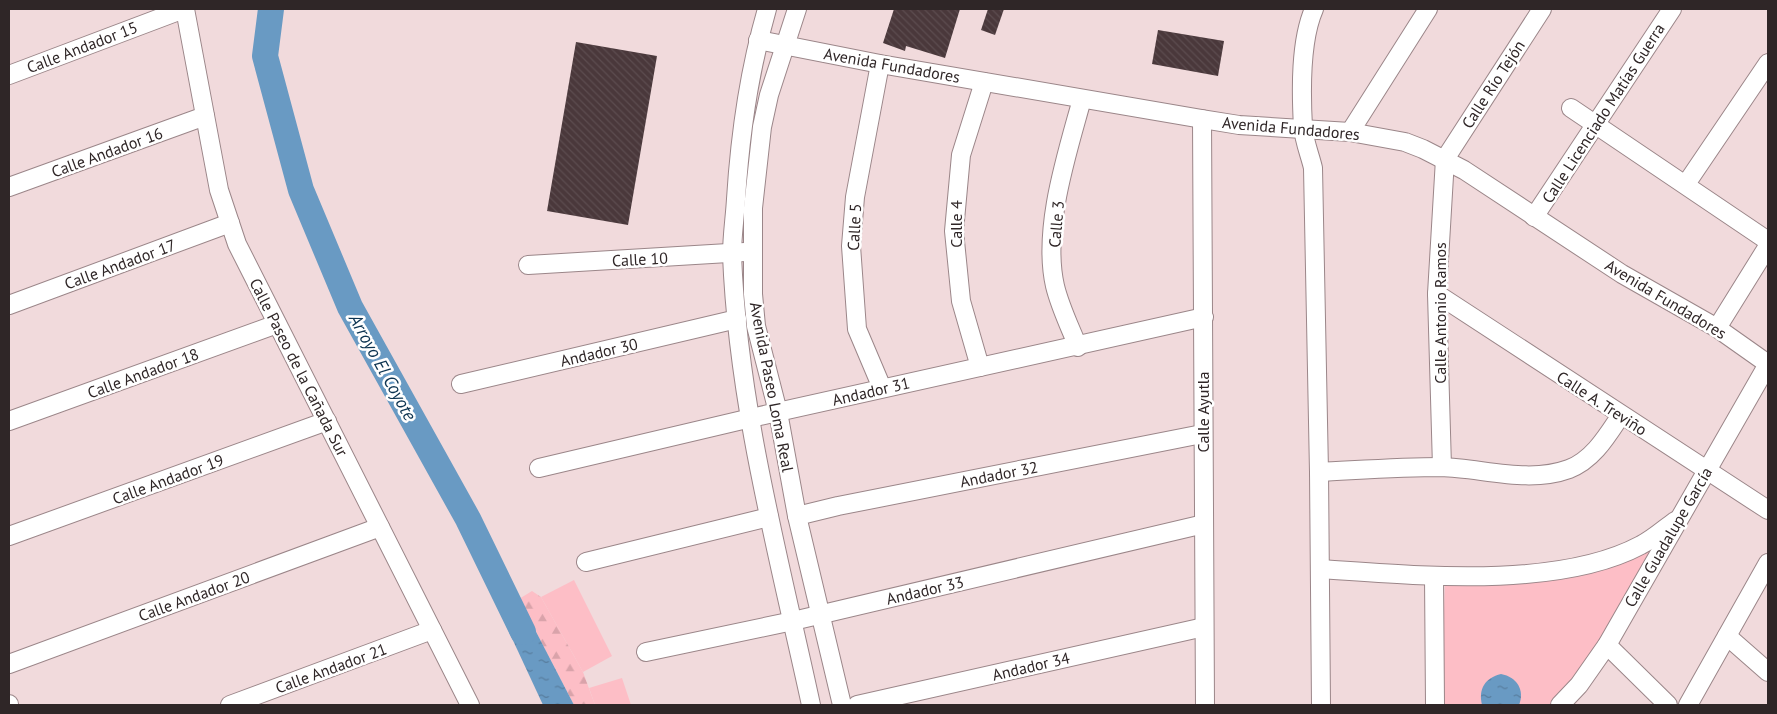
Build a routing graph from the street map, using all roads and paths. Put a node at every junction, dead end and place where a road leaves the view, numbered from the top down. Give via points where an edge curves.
1 (185, 9) edge
2 (767, 9) edge
3 (797, 9) edge
4 (1314, 9) edge
5 (1428, 9) edge
6 (1542, 9) edge
7 (1672, 9) edge
8 (758, 40) junction
9 (786, 46) junction
10 (1768, 63) edge
11 (880, 64) junction
12 (9, 75) edge
13 (984, 82) junction
14 (1082, 99) junction
15 (1571, 108) dead end
16 (205, 116) junction
17 (1202, 119) junction
18 (1597, 125) junction
19 (1303, 128) junction
20 (1350, 132) junction
21 (1445, 159) junction
22 (1686, 184) junction
23 (9, 187) edge
24 (744, 207) junction
25 (1534, 217) junction
26 (230, 223) junction
27 (1768, 241) edge
28 (1768, 246) edge
29 (751, 252) junction
30 (732, 253) junction
31 (528, 266) dead end
32 (1437, 294) junction
33 (9, 305) edge
34 (1204, 318) junction
35 (737, 319) junction
36 (278, 324) junction
37 (1716, 328) junction
38 (1078, 347) junction
39 (1768, 364) edge
40 (980, 367) junction
41 (461, 384) dead end
42 (882, 388) junction
43 (778, 412) junction
44 (1621, 415) junction
45 (751, 418) junction
46 (9, 421) edge
47 (326, 421) junction
48 (1202, 434) junction
49 (1442, 467) junction
50 (539, 468) dead end
51 (1707, 470) junction
52 (1319, 472) junction
53 (1768, 510) edge
54 (797, 516) junction
55 (769, 517) junction
56 (1680, 518) junction
57 (1204, 524) junction
58 (380, 527) junction
59 (9, 536) edge
60 (586, 562) dead end
61 (1768, 563) edge
62 (1320, 569) junction
63 (1434, 576) junction
64 (820, 614) junction
65 (793, 621) junction
66 (1204, 627) junction
67 (432, 630) junction
68 (1727, 636) junction
69 (1608, 645) junction
70 (646, 652) dead end
71 (9, 664) edge
72 (1768, 672) edge
73 (230, 705) edge
74 (470, 705) edge
75 (811, 705) edge
76 (842, 705) edge
77 (857, 705) edge
78 (1204, 705) edge
79 (1320, 705) edge
80 (1435, 705) edge
81 (1560, 705) edge
82 (1668, 705) edge
83 (1688, 705) edge

1 - 12 street, Calle Andador 15
1 - 16 street, Calle Paseo de la Cañada Sur
2 - 8 street, Avenida Paseo Loma Real
3 - 9 street, Avenida Paseo Loma Real
4 - 19 street via 1304,42
5 - 20 street
6 - 21 street, Calle Río Tejón
7 - 18 street, Calle Licenciado Matías Guerra
8 - 9 street, Avenida Fundadores
8 - 24 street, Avenida Paseo Loma Real via 746,98
9 - 11 street, Avenida Fundadores
9 - 24 street, Avenida Paseo Loma Real via 769,95
10 - 22 street
11 - 13 street, Avenida Fundadores
11 - 42 street, Calle 5 via 859,170 851,246 857,329
13 - 14 street, Avenida Fundadores
13 - 40 street, Calle 4 via 961,155 954,231 960,301
14 - 17 street, Avenida Fundadores
14 - 38 street, Calle 3 via 1055,209 1053,245 1055,285
15 - 18 street
16 - 23 street, Calle Andador 16
16 - 26 street, Calle Paseo de la Cañada Sur
17 - 19 street, Avenida Fundadores via 1239,125
17 - 34 street, Calle Ayutla
18 - 22 street
18 - 25 street, Calle Licenciado Matías Guerra
19 - 20 street, Avenida Fundadores
19 - 52 street via 1313,168
20 - 21 street, Avenida Fundadores via 1405,142
21 - 25 street, Avenida Fundadores
21 - 32 street, Calle Antonio Ramos
22 - 27 street
24 - 29 street, Avenida Paseo Loma Real
24 - 30 street, Avenida Paseo Loma Real
25 - 37 street, Avenida Fundadores via 1622,274
26 - 33 street, Calle Andador 17
26 - 36 street, Calle Paseo de la Cañada Sur via 237,244
28 - 37 street
29 - 30 street, Calle 10
29 - 43 street, Avenida Paseo Loma Real via 756,326
30 - 31 street, Calle 10
30 - 35 street, Avenida Paseo Loma Real
32 - 44 street, Calle A. Treviño
32 - 49 street, Calle Antonio Ramos
34 - 38 street, Andador 31
34 - 48 street, Calle Ayutla
35 - 41 street, Andador 30
35 - 45 street, Avenida Paseo Loma Real
36 - 46 street, Calle Andador 18
36 - 47 street, Calle Paseo de la Cañada Sur
37 - 39 street, Avenida Fundadores
38 - 40 street, Andador 31
39 - 51 street, Calle Guadalupe García
40 - 42 street, Andador 31
42 - 43 street, Andador 31
43 - 45 street, Andador 31
43 - 54 street, Avenida Paseo Loma Real
44 - 49 street via 1601,445 1570,469 1529,475
44 - 51 street, Calle A. Treviño
45 - 50 street, Andador 31
45 - 55 street, Avenida Paseo Loma Real
47 - 58 street, Calle Paseo de la Cañada Sur
47 - 59 street, Calle Andador 19
48 - 54 street, Andador 32
48 - 57 street, Calle Ayutla
49 - 52 street
51 - 53 street, Calle A. Treviño
51 - 56 street, Calle Guadalupe García
52 - 62 street
54 - 64 street, Avenida Paseo Loma Real
55 - 60 street
55 - 65 street, Avenida Paseo Loma Real
56 - 63 street via 1641,545 1572,567 1513,574
56 - 69 street, Calle Guadalupe García
57 - 64 street, Andador 33
57 - 66 street, Calle Ayutla
58 - 67 street, Calle Paseo de la Cañada Sur
58 - 71 street, Calle Andador 20
61 - 68 street
62 - 63 street
62 - 79 street
63 - 80 street
64 - 65 street, Andador 33
64 - 76 street, Avenida Paseo Loma Real
65 - 70 street, Andador 33
65 - 75 street, Avenida Paseo Loma Real
66 - 77 street, Andador 34
66 - 78 street, Calle Ayutla
67 - 73 street, Calle Andador 21
67 - 74 street, Calle Paseo de la Cañada Sur
68 - 72 street
68 - 83 street
69 - 81 street, Calle Guadalupe García
69 - 82 street

